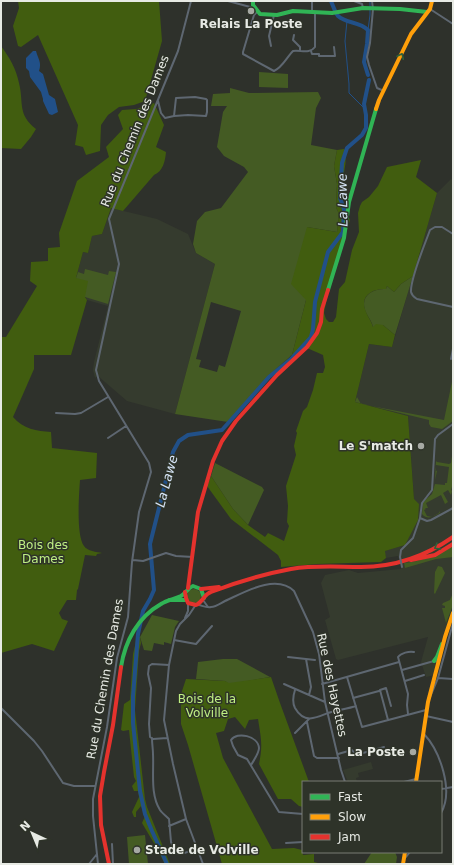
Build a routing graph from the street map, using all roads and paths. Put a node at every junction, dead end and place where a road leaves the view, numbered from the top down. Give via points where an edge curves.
1 (191, 1) edge
2 (228, 1) edge
3 (253, 1) edge
4 (312, 1) edge
5 (354, 1) edge
6 (372, 1) edge
7 (432, 1) edge
8 (363, 8) junction
9 (371, 9) junction
10 (256, 10) junction
11 (314, 11) junction
12 (428, 11) junction
13 (274, 15) junction
14 (453, 24) edge
15 (294, 35) dead end
16 (271, 46) dead end
17 (334, 46) dead end
18 (300, 51) junction
19 (311, 51) junction
20 (384, 91) junction
21 (158, 101) junction
22 (174, 116) junction
23 (453, 234) edge
24 (453, 307) edge
25 (453, 349) edge
26 (451, 359) dead end
27 (108, 397) junction
28 (56, 413) dead end
29 (453, 424) edge
30 (126, 426) junction
31 (108, 438) dead end
32 (453, 508) edge
33 (420, 518) junction
34 (453, 537) edge
35 (453, 544) edge
36 (192, 557) junction
37 (133, 560) junction
38 (409, 560) junction
39 (402, 567) dead end
40 (191, 575) junction
41 (197, 586) junction
42 (223, 587) junction
43 (188, 588) junction
44 (201, 589) junction
45 (185, 592) junction
46 (204, 598) junction
47 (169, 600) junction
48 (187, 602) junction
49 (197, 605) junction
50 (208, 607) junction
51 (453, 613) edge
52 (184, 619) junction
53 (452, 622) edge
54 (212, 626) dead end
55 (174, 640) junction
56 (414, 652) dead end
57 (288, 657) dead end
58 (306, 659) junction
59 (314, 660) dead end
60 (400, 662) junction
61 (438, 662) junction
62 (169, 665) junction
63 (402, 670) junction
64 (424, 675) dead end
65 (347, 677) junction
66 (438, 678) junction
67 (453, 679) edge
68 (405, 680) junction
69 (284, 684) dead end
70 (322, 684) junction
71 (296, 690) junction
72 (380, 690) junction
73 (308, 695) junction
74 (354, 698) junction
75 (325, 702) junction
76 (428, 702) junction
77 (356, 706) junction
78 (391, 706) dead end
79 (1, 708) edge
80 (427, 710) junction
81 (328, 713) junction
82 (408, 714) junction
83 (426, 716) junction
84 (309, 719) junction
85 (388, 720) junction
86 (306, 722) junction
87 (453, 722) edge
88 (295, 733) dead end
89 (424, 734) junction
90 (152, 738) junction
91 (167, 738) junction
92 (384, 747) dead end
93 (338, 754) junction
94 (339, 758) junction
95 (251, 765) junction
96 (345, 781) edge
97 (417, 781) edge
98 (95, 786) junction
99 (453, 787) edge
100 (447, 788) junction
101 (442, 789) edge
102 (442, 812) edge
103 (302, 814) edge
104 (186, 819) junction
105 (169, 826) junction
106 (302, 842) edge
107 (286, 843) dead end
108 (112, 844) dead end
109 (192, 850) dead end
110 (405, 853) edge
111 (409, 853) edge
112 (97, 854) junction
113 (404, 857) junction
114 (89, 864) edge
115 (98, 864) edge
116 (109, 864) edge
117 (114, 864) edge
118 (203, 864) edge
119 (404, 864) edge

1 - 21 street, Rue du Chemin des Dames via 178,51
2 - 10 street
3 - 10 main road
4 - 11 street
5 - 8 street via 362,4
6 - 9 street
7 - 12 main road
8 - 9 main road
8 - 11 main road via 336,13
9 - 12 main road
9 - 20 street via 367,57 377,88
10 - 13 main road via 260,14
10 - 18 street via 243,54 274,70 278,69 293,51
11 - 13 main road via 293,11
11 - 19 street via 314,47
12 - 14 street
20 -> 12 main road via 411,34
13 - 16 street via 268,36
15 - 18 street via 293,40 300,47
17 - 19 street via 335,56 319,56 312,54
18 - 19 street
20 - 36 main road via 370,127 349,202 345,231 322,309 321,322 313,340 256,397 222,441 201,499
21 - 22 street via 163,116
21 - 27 street, Rue du Chemin des Dames via 109,219 119,264 96,370
22 - 22 street via 176,98 195,97 207,100 206,116
23 - 24 street via 442,227 430,230 411,291 417,299
25 - 26 street
27 - 28 street via 82,413
27 - 30 street, Rue du Chemin des Dames
29 - 33 street via 435,438 432,490 422,503
30 - 31 street
30 - 37 street, Rue du Chemin des Dames via 149,463 151,472 139,512
32 - 33 street via 431,520
33 - 39 street, bridge via 413,538 400,550
34 -> 38 main road
35 - 38 main road via 435,555
36 - 37 street via 166,553 143,561
36 - 40 main road
37 - 98 street, Rue du Chemin des Dames via 128,617 117,658
38 - 42 main road via 378,566 305,567 275,572
40 - 41 main road
40 - 43 main road
41 - 43 main road
41 - 44 main road
42 - 44 main road
42 - 46 main road via 207,593
43 - 45 main road
44 - 46 main road
45 - 47 main road
45 - 48 main road
46 - 49 main road
46 - 50 street
47 - 48 main road
47 - 116 main road via 145,616 133,632 123,660 100,796 100,818
48 - 49 main road
48 - 52 street via 188,611
49 - 50 street
49 - 52 street
50 - 70 street, Rue des Hayettes via 254,588 271,584 289,586 294,591 313,632 319,654
51 - 53 main road
52 - 55 street
53 - 61 street
53 - 61 main road
54 - 55 street via 196,644
55 - 62 street
56 - 60 street via 399,655
57 - 58 street
58 - 59 street
58 - 73 street via 311,686
60 - 63 street
60 - 65 street
61 - 63 street
61 - 66 street
61 - 76 main road
62 - 90 street via 153,663 149,666 149,724
62 - 91 street via 164,720
63 - 68 street
64 - 68 street
65 - 70 street
65 - 74 street
66 - 67 street
66 - 76 street
68 - 82 street
69 - 71 street
70 - 75 street, Rue des Hayettes
71 - 73 street
71 - 84 street via 293,698 295,707
72 - 74 street
72 - 78 street via 386,688
72 - 85 street
73 - 75 street
74 - 77 street
75 - 81 street, Rue des Hayettes
76 - 80 main road
77 - 81 street
77 - 85 street via 361,725 364,727
79 - 98 street via 34,741 63,783
80 - 82 street
80 - 83 main road
81 - 84 street via 316,719
81 - 93 street, Rue des Hayettes
82 - 85 street
83 - 87 street
83 - 89 main road
84 - 86 street
86 - 88 street
86 - 94 street via 316,758
89 - 97 main road
89 - 100 street via 442,762
90 - 91 street
90 - 105 street via 152,771 156,799 160,810 168,817
91 - 104 street
92 - 93 street via 356,754 352,750
93 - 94 street, Rue des Hayettes
94 - 96 street, Rue des Hayettes
95 - 95 street via 246,757 238,756 232,746 231,740 237,735 258,742 259,749
95 - 103 street via 278,812
98 - 112 street, Rue du Chemin des Dames via 92,810
99 - 100 street
100 - 101 street
100 - 102 street
104 - 105 street
104 - 118 street
105 - 109 street via 171,842 176,853
106 - 107 street
108 - 117 street
110 - 113 main road
111 - 113 street
112 - 114 street
112 - 115 street, Rue du Chemin des Dames
113 - 119 main road

